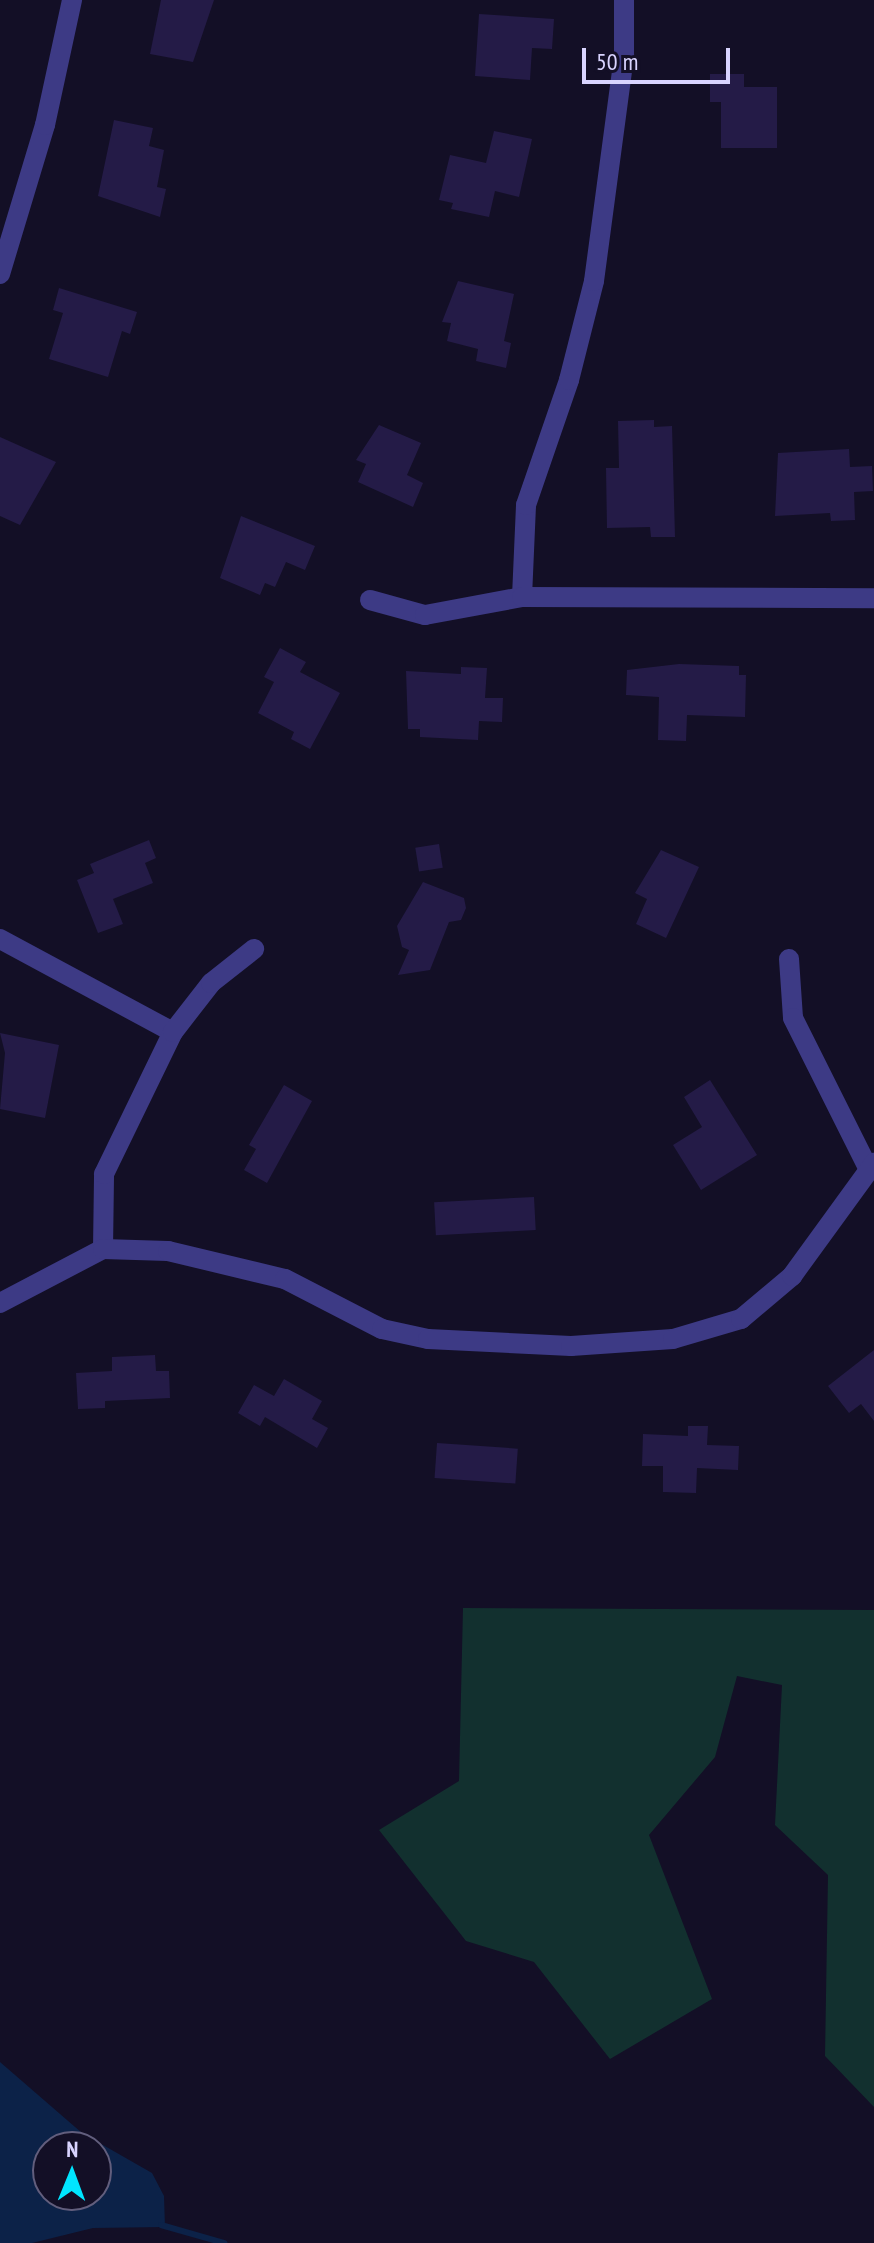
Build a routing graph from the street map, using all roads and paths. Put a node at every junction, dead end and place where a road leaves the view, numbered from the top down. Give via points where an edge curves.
1 (72, 0) edge
2 (624, 0) edge
3 (0, 274) edge
4 (522, 597) junction
5 (874, 598) edge
6 (370, 600) dead end
7 (0, 939) edge
8 (254, 949) dead end
9 (789, 959) dead end
10 (173, 1032) junction
11 (871, 1165) edge
12 (103, 1249) junction
13 (0, 1303) edge

1 - 3 street via 45,125
2 - 4 street via 624,55 594,281 569,380 526,505
4 - 5 street
4 - 6 street via 425,615
7 - 10 street
8 - 10 street via 211,983
9 - 11 street via 793,1018
10 - 12 street via 104,1174
11 - 12 street via 792,1276 741,1319 673,1339 571,1346 428,1339 382,1329 285,1279 228,1262
12 - 13 street

